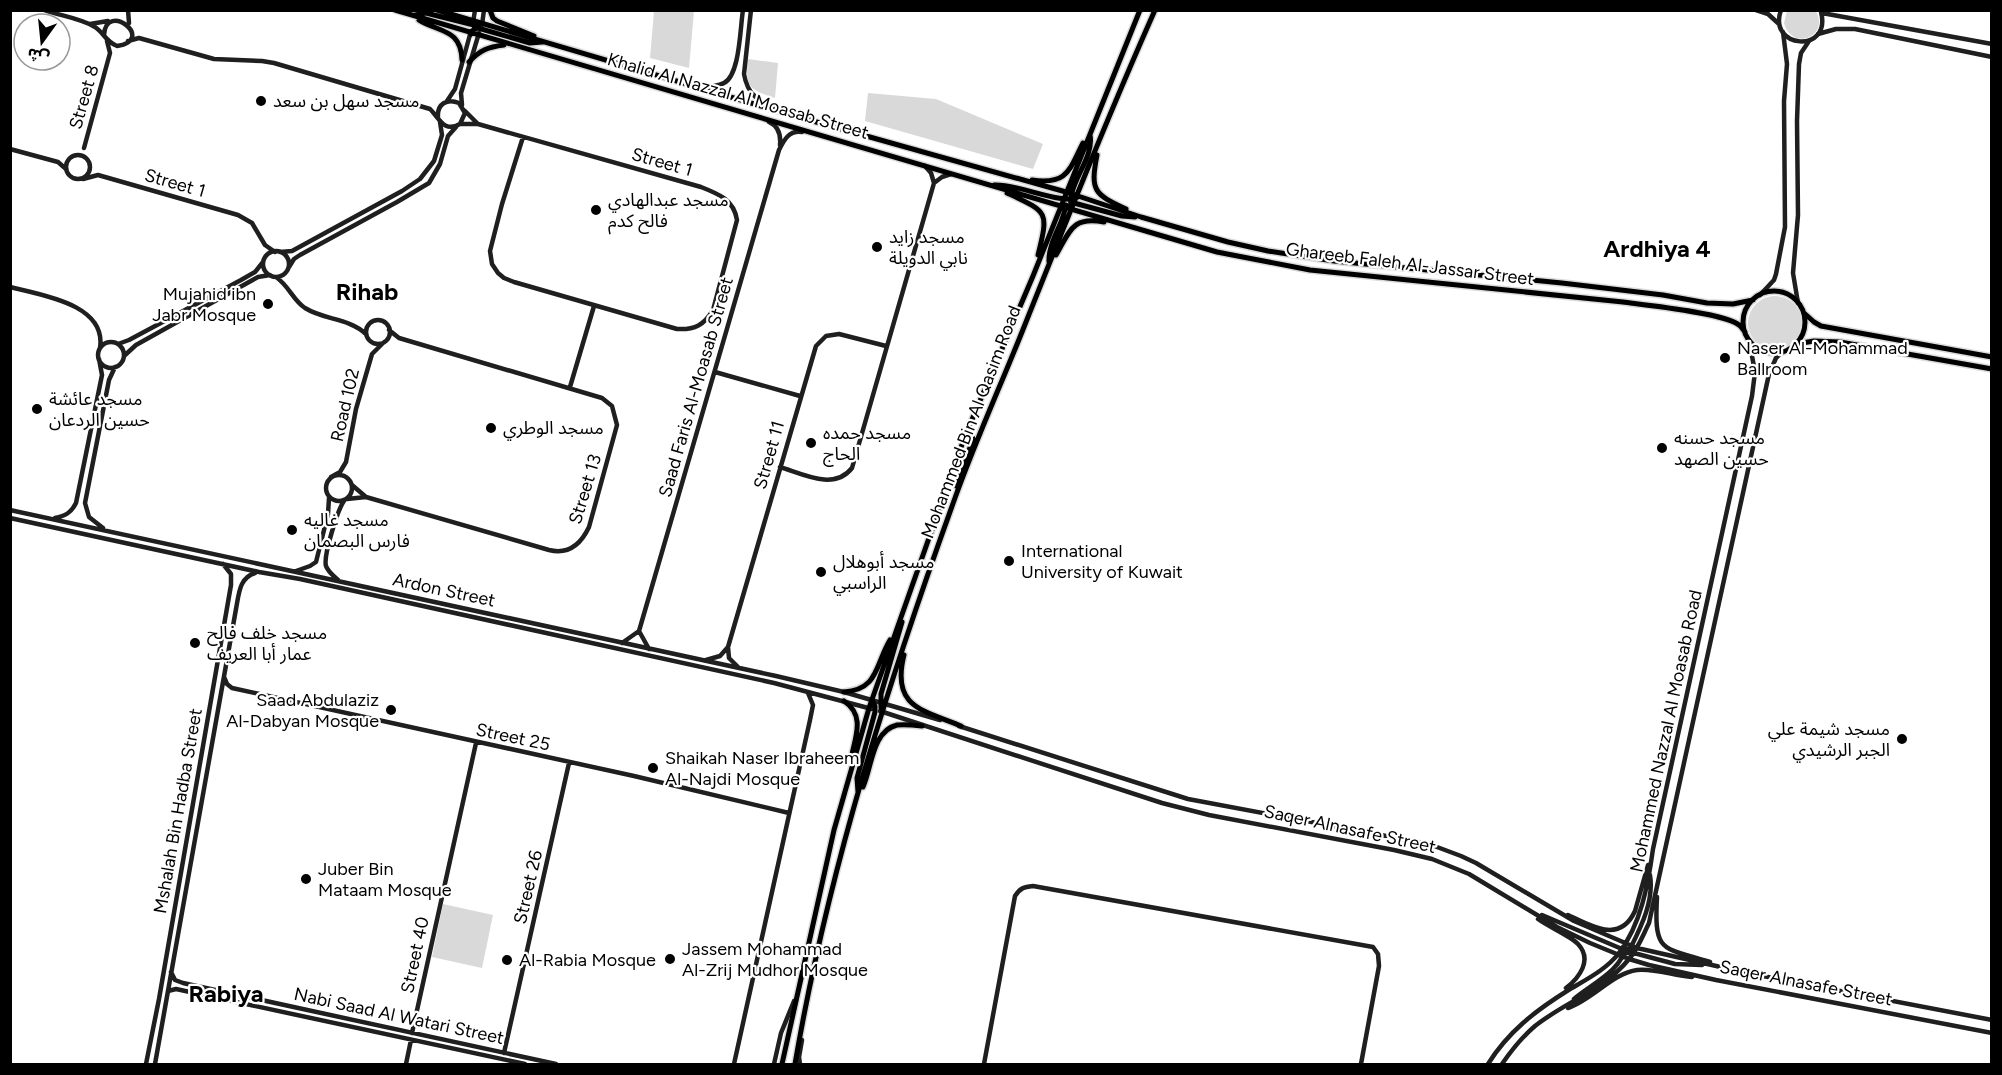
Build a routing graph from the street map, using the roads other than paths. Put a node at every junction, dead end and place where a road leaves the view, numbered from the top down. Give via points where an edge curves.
1 (44, 10) edge
2 (128, 10) edge
3 (395, 10) edge
4 (437, 10) edge
5 (475, 10) edge
6 (484, 10) edge
7 (490, 10) edge
8 (743, 10) edge
9 (751, 10) edge
10 (1140, 10) edge
11 (1155, 10) edge
12 (1756, 10) edge
13 (1782, 10) edge
14 (1821, 12) edge
15 (117, 14) dead end
16 (413, 16) junction
17 (110, 20) junction
18 (129, 23) junction
19 (88, 24) junction
20 (473, 24) junction
21 (1780, 25) junction
22 (1893, 25) junction
23 (132, 29) junction
24 (480, 30) junction
25 (1783, 32) junction
26 (471, 34) junction
27 (1818, 34) junction
28 (1892, 36) junction
29 (105, 37) junction
30 (139, 38) junction
31 (1809, 40) junction
32 (128, 41) junction
33 (546, 42) junction
34 (1992, 44) edge
35 (123, 45) junction
36 (509, 45) junction
37 (110, 52) junction
38 (1992, 57) edge
39 (462, 60) junction
40 (736, 60) junction
41 (469, 62) junction
42 (745, 62) junction
43 (700, 87) junction
44 (447, 101) junction
45 (441, 105) junction
46 (463, 107) junction
47 (430, 109) junction
48 (740, 111) junction
49 (788, 114) junction
50 (439, 120) junction
51 (1094, 123) junction
52 (478, 124) junction
53 (459, 125) junction
54 (523, 136) junction
55 (825, 136) junction
56 (1099, 141) junction
57 (84, 148) junction
58 (10, 149) edge
59 (780, 150) junction
60 (71, 157) junction
61 (58, 162) junction
62 (89, 162) junction
63 (925, 166) junction
64 (66, 169) junction
65 (951, 174) junction
66 (98, 175) junction
67 (1010, 177) junction
68 (83, 179) junction
69 (934, 183) junction
70 (990, 185) junction
71 (1069, 201) junction
72 (1141, 217) junction
73 (1136, 228) junction
74 (266, 245) junction
75 (278, 252) junction
76 (264, 260) junction
77 (287, 270) junction
78 (270, 275) junction
79 (1045, 275) junction
80 (1033, 276) junction
81 (276, 277) junction
82 (286, 283) junction
83 (10, 286) edge
84 (1760, 295) junction
85 (1753, 300) junction
86 (1798, 303) junction
87 (594, 306) junction
88 (1804, 313) junction
89 (371, 322) junction
90 (357, 326) junction
91 (389, 330) junction
92 (1745, 332) junction
93 (101, 334) junction
94 (366, 335) junction
95 (399, 338) junction
96 (1749, 339) junction
97 (385, 341) junction
98 (116, 343) junction
99 (1796, 344) junction
100 (886, 346) junction
101 (100, 348) junction
102 (1782, 352) junction
103 (372, 354) junction
104 (124, 356) junction
105 (1992, 357) edge
106 (99, 359) junction
107 (115, 367) junction
108 (1992, 369) edge
109 (715, 372) junction
110 (570, 387) junction
111 (800, 396) junction
112 (965, 436) junction
113 (346, 462) junction
114 (83, 465) junction
115 (91, 467) junction
116 (780, 467) junction
117 (331, 477) junction
118 (351, 482) junction
119 (366, 497) junction
120 (955, 497) junction
121 (329, 498) junction
122 (346, 500) junction
123 (10, 510) edge
124 (10, 518) edge
125 (53, 519) junction
126 (107, 531) junction
127 (153, 540) junction
128 (128, 543) junction
129 (223, 564) junction
130 (296, 571) junction
131 (259, 572) junction
132 (339, 581) junction
133 (231, 585) junction
134 (241, 586) junction
135 (902, 614) junction
136 (913, 618) junction
137 (537, 624) junction
138 (552, 628) junction
139 (535, 631) junction
140 (639, 631) junction
141 (895, 634) junction
142 (549, 635) junction
143 (622, 643) junction
144 (728, 647) junction
145 (649, 649) junction
146 (702, 660) junction
147 (739, 668) junction
148 (776, 676) junction
149 (224, 677) junction
150 (790, 679) junction
151 (774, 683) junction
152 (788, 686) junction
153 (232, 688) junction
154 (807, 692) junction
155 (844, 693) junction
156 (220, 695) junction
157 (822, 695) junction
158 (872, 700) junction
159 (844, 701) junction
160 (882, 703) junction
161 (813, 705) junction
162 (875, 710) junction
163 (921, 726) junction
164 (961, 726) junction
165 (476, 743) junction
166 (201, 759) junction
167 (210, 761) junction
168 (569, 763) junction
169 (847, 783) junction
170 (859, 793) junction
171 (789, 813) junction
172 (834, 830) junction
173 (1653, 849) junction
174 (1658, 885) junction
175 (1535, 900) junction
176 (1514, 902) junction
177 (827, 905) junction
178 (1627, 951) junction
179 (816, 955) junction
180 (1616, 960) junction
181 (171, 972) junction
182 (1747, 973) junction
183 (1716, 980) junction
184 (168, 991) junction
185 (241, 996) junction
186 (796, 996) junction
187 (239, 1003) junction
188 (1541, 1007) junction
189 (1561, 1011) junction
190 (155, 1018) junction
191 (163, 1019) junction
192 (1992, 1020) edge
193 (153, 1031) junction
194 (412, 1033) junction
195 (1992, 1033) edge
196 (161, 1034) junction
197 (411, 1040) junction
198 (453, 1042) junction
199 (466, 1045) junction
200 (450, 1048) junction
201 (466, 1052) junction
202 (504, 1053) junction
203 (504, 1062) edge
204 (146, 1065) edge
205 (155, 1065) edge
206 (406, 1065) edge
207 (525, 1065) edge
208 (556, 1065) edge
209 (734, 1065) edge
210 (774, 1065) edge
211 (782, 1065) edge
212 (795, 1065) edge
213 (800, 1065) edge
214 (984, 1065) edge
215 (1361, 1065) edge
216 (1488, 1065) edge
217 (1502, 1065) edge

1 - 19 street
2 - 18 street
3 - 16 main road, Khalid Al Nazzal Al Moasab Street
4 - 20 main road, Khalid Al Nazzal Al Moasab Street
5 - 20 street
6 - 24 street
7 - 33 main road via 497,21
8 - 40 street
9 - 42 street
10 - 51 main road, Mohammed Bin Al Qasim Road
11 - 56 main road, Mohammed Bin Al Qasim Road
12 - 21 street
13 - 21 street
14 - 22 street
14 - 27 street via 1822,28
15 - 17 street
16 - 20 main road via 426,13
16 - 26 main road, Khalid Al Nazzal Al Moasab Street
16 - 39 main road via 455,36 460,42
17 - 18 street via 124,19
17 - 19 street
17 - 29 street via 104,27
18 - 23 street
19 - 29 street
20 - 24 main road, Khalid Al Nazzal Al Moasab Street
20 - 26 street
21 - 25 street
22 - 28 street
22 - 34 street
23 - 30 street
23 - 32 street
24 - 26 main road, Khalid Al Nazzal Al Moasab Street
24 - 33 main road, Khalid Al Nazzal Al Moasab Street
24 - 36 main road, Khalid Al Nazzal Al Moasab Street
24 - 41 street
25 - 31 street via 1795,41
25 - 84 street via 1787,64 1785,227 1774,280
26 - 39 street
27 - 28 street via 1844,28
27 - 31 street
28 - 38 street
29 - 35 street via 111,44
29 - 37 street, Street 8
30 - 32 street
30 - 47 street via 214,59 274,63
31 - 86 street via 1799,64 1798,214 1793,273
32 - 35 street
33 - 43 main road, Khalid Al Nazzal Al Moasab Street
35 - 37 street, Street 8
36 - 41 main road via 486,48
36 - 48 main road, Khalid Al Nazzal Al Moasab Street
37 - 57 street, Street 8
39 - 44 street via 455,90
40 - 42 street
40 - 43 street via 728,81
41 - 46 street via 461,93
42 - 49 street via 747,89
43 - 49 main road, Khalid Al Nazzal Al Moasab Street
44 - 45 street
44 - 46 street
45 - 47 street
45 - 50 street
46 - 52 street
46 - 53 street via 465,117
47 - 50 street
48 - 55 main road, Khalid Al Nazzal Al Moasab Street
48 - 59 street via 772,124 779,132
49 - 67 main road, Khalid Al Nazzal Al Moasab Street
50 - 53 street via 448,127
50 - 75 street via 442,135 434,160 420,179 292,251
51 - 67 main road via 1061,178 1046,182
51 - 71 main road, Mohammed Bin Al Qasim Road
52 - 53 street, Street 1
52 - 54 street, Street 1
53 - 77 street via 448,136 440,164 429,183 300,255
54 - 87 street, Street 1 via 492,242 492,264 504,278
54 - 87 street, Street 1 via 701,187 724,197 736,212 736,230 713,310 699,327 677,329
55 - 59 street via 797,131 789,134
55 - 63 main road, Khalid Al Nazzal Al Moasab Street
56 - 71 main road, Mohammed Bin Al Qasim Road
56 - 72 main road via 1093,177 1099,194
57 - 60 street, Street 8
57 - 62 street, Street 8
58 - 61 street
59 - 109 street, Saad Faris Al-Moasab Street
60 - 61 street
60 - 62 street via 80,155
60 - 64 street
61 - 64 street
62 - 66 street
62 - 68 street via 89,173
63 - 65 main road, Khalid Al Nazzal Al Moasab Street
63 - 69 street
64 - 68 street via 71,178
65 - 69 street
65 - 70 main road, Khalid Al Nazzal Al Moasab Street
66 - 68 street
66 - 74 street, Street 1 via 238,215 252,223
67 - 71 main road, Khalid Al Nazzal Al Moasab Street
69 - 100 street
70 - 71 main road via 1016,186
70 - 80 main road via 1036,206 1042,213 1045,227
71 - 72 main road via 1122,216
71 - 73 main road, Ghareeb Faleh Al-Jassar Street
71 - 79 main road, Mohammed Bin Al Qasim Road
71 - 80 main road, Mohammed Bin Al Qasim Road
72 - 85 main road, Ghareeb Faleh Al-Jassar Street via 1228,242 1334,261 1562,283 1707,303
73 - 79 main road via 1093,220 1077,224
73 - 92 main road, Ghareeb Faleh Al-Jassar Street via 1216,252 1310,270 1623,302 1728,320 1739,324
74 - 75 street, Street 1
74 - 76 street
75 - 76 street
75 - 77 street via 288,260
76 - 78 street
76 - 98 street via 242,280 129,340
77 - 81 street
77 - 82 street
78 - 81 street
78 - 104 street via 258,277 136,345
79 - 120 main road, Mohammed Bin Al Qasim Road
80 - 112 main road, Mohammed Bin Al Qasim Road
81 - 82 street
82 - 90 street via 303,307
83 - 93 street via 83,310
84 - 85 main road
84 - 86 main road via 1781,292
85 - 92 main road via 1744,315
86 - 88 main road
87 - 110 street
88 - 99 main road via 1804,330
88 - 105 main road via 1821,326
89 - 90 street
89 - 91 street via 382,321
89 - 94 street
90 - 94 street
91 - 95 street, Street 13
91 - 97 street
92 - 96 main road
93 - 98 street
93 - 101 street
94 - 97 street via 375,344
94 - 103 street, Road 102
95 - 97 street, Street 13
95 - 110 street, Street 13
96 - 102 main road via 1764,351
96 - 173 street, Mohammed Nazzal Al Moasab Road via 1755,372 1750,405
97 - 103 street, Road 102
98 - 101 street
98 - 104 street
99 - 102 main road
99 - 108 main road via 1840,342
100 - 111 street, Street 11 via 845,334 826,336 816,346
100 - 116 street via 847,474 829,481
101 - 106 street
102 - 174 street, Mohammed Nazzal Al Moasab Road via 1769,374
103 - 113 street, Road 102
104 - 107 street
106 - 107 street via 107,367
106 - 114 street via 102,375
107 - 115 street
109 - 111 street
109 - 140 street, Saad Faris Al-Moasab Street
110 - 119 street, Street 13 via 602,398 612,406 617,425 589,527 584,539 570,550 549,550
111 - 116 street, Street 11
112 - 120 main road via 971,434 973,439
112 - 135 main road, Mohammed Bin Al Qasim Road
113 - 117 street, Road 102
113 - 118 street, Road 102
114 - 115 street via 86,469
114 - 125 street via 74,507 65,516
115 - 126 street via 86,509 93,522
116 - 144 street, Street 11
117 - 118 street via 339,475
117 - 121 street via 325,488
118 - 119 street, Street 13
118 - 122 street via 352,492
119 - 122 street, Street 13
120 - 136 main road, Mohammed Bin Al Qasim Road
121 - 122 street via 336,502
121 - 130 street via 316,562
122 - 132 street via 336,516 326,560 328,569
123 - 125 street, Ardon Street
124 - 128 street, Ardon Street
125 - 126 street, Ardon Street
126 - 127 street, Ardon Street
127 - 128 street via 153,547
127 - 130 street, Ardon Street
128 - 129 street, Ardon Street
129 - 131 street, Ardon Street
129 - 133 street via 231,574
130 - 132 street, Ardon Street
131 - 134 street via 248,576
131 - 139 street, Ardon Street
132 - 137 street, Ardon Street
133 - 134 street via 237,581
133 - 166 street, Mshalah Bin Hadba Street
134 - 149 street, Mshalah Bin Hadba Street
135 - 141 main road, Mohammed Bin Al Qasim Road
135 - 160 main road
136 - 160 main road, Mohammed Bin Al Qasim Road
136 - 164 main road via 901,669 904,693 916,708
137 - 138 street, Ardon Street
137 - 139 street via 539,629
138 - 142 street
138 - 143 street, Ardon Street
139 - 142 street, Ardon Street
140 - 143 street
140 - 145 street
141 - 155 main road via 870,683
141 - 158 main road, Mohammed Bin Al Qasim Road
142 - 151 street, Ardon Street
143 - 145 street, Ardon Street
144 - 146 street via 720,656
144 - 147 street via 729,658
145 - 146 street, Ardon Street
146 - 147 street, Ardon Street
147 - 148 street, Ardon Street
148 - 150 street, Ardon Street
148 - 151 street
149 - 153 street
149 - 156 street, Mshalah Bin Hadba Street
150 - 152 street
150 - 155 street, Ardon Street
151 - 152 street, Ardon Street
152 - 154 street, Ardon Street
153 - 156 street
153 - 165 street, Street 25
154 - 157 street, Ardon Street
154 - 161 street
155 - 158 street, Ardon Street
156 - 167 street, Mshalah Bin Hadba Street
157 - 159 street, Ardon Street
157 - 161 street
158 - 160 street, Saqer Alnasafe Street
158 - 162 main road
159 - 162 street, Ardon Street
159 - 169 main road via 855,711 858,722
160 - 162 main road
160 - 164 street, Saqer Alnasafe Street
161 - 171 street
162 - 163 street, Saqer Alnasafe Street
162 - 169 main road
162 - 170 main road via 857,778
163 - 170 main road via 896,726 883,734
163 - 176 street, Saqer Alnasafe Street via 1188,810 1432,859 1469,874
164 - 175 street, Saqer Alnasafe Street via 1188,799 1429,844 1468,860
165 - 168 street, Street 25
165 - 194 street, Street 40
166 - 167 street via 205,764
166 - 190 street, Mshalah Bin Hadba Street
167 - 181 street, Mshalah Bin Hadba Street
168 - 171 street, Street 25
168 - 202 street, Street 26
169 - 172 main road
170 - 177 main road
171 - 209 street
172 - 177 main road via 834,846 819,904
172 - 186 main road
173 - 175 street via 1635,911 1623,927 1595,928
173 - 178 street, Mohammed Nazzal Al Moasab Road via 1651,888 1643,923
174 - 178 street, Mohammed Nazzal Al Moasab Road via 1649,923
174 - 182 street via 1656,930 1662,944
175 - 178 street, Saqer Alnasafe Street
176 - 178 street, Saqer Alnasafe Street via 1534,914
176 - 188 street via 1573,940 1583,954 1584,966 1577,980
177 - 179 main road
178 - 180 street, Mohammed Nazzal Al Moasab Road
178 - 182 street, Saqer Alnasafe Street via 1675,964 1710,965
178 - 183 street, Saqer Alnasafe Street
178 - 189 street, Mohammed Nazzal Al Moasab Road via 1601,985
179 - 212 main road
179 - 213 street
180 - 188 street, Mohammed Nazzal Al Moasab Road
180 - 189 street via 1605,976
181 - 184 street, Mshalah Bin Hadba Street
181 - 185 street, Nabi Saad Al Watari Street via 175,980 183,983
182 - 192 street, Saqer Alnasafe Street
183 - 189 street via 1632,971 1587,1000
183 - 195 street, Saqer Alnasafe Street
184 - 187 street, Nabi Saad Al Watari Street
184 - 191 street, Mshalah Bin Hadba Street
185 - 187 street via 237,999
185 - 194 street, Nabi Saad Al Watari Street
186 - 210 street via 781,1033
186 - 211 main road
187 - 197 street, Nabi Saad Al Watari Street
188 - 216 street, Mohammed Nazzal Al Moasab Road via 1504,1041
189 - 217 street, Mohammed Nazzal Al Moasab Road via 1526,1035
190 - 191 street
190 - 193 street, Mshalah Bin Hadba Street
191 - 196 street, Mshalah Bin Hadba Street
193 - 196 street via 157,1029
193 - 204 street, Mshalah Bin Hadba Street
194 - 198 street, Nabi Saad Al Watari Street
196 - 205 street, Mshalah Bin Hadba Street
197 - 200 street, Nabi Saad Al Watari Street
197 - 206 street
198 - 199 street, Nabi Saad Al Watari Street
198 - 200 street via 454,1047
199 - 201 street
199 - 202 street, Nabi Saad Al Watari Street
200 - 201 street, Nabi Saad Al Watari Street
201 - 203 street, Nabi Saad Al Watari Street
202 - 208 street, Nabi Saad Al Watari Street
203 - 207 street, Nabi Saad Al Watari Street
214 - 215 street via 1015,896 1018,890 1033,886 1373,947 1379,966

